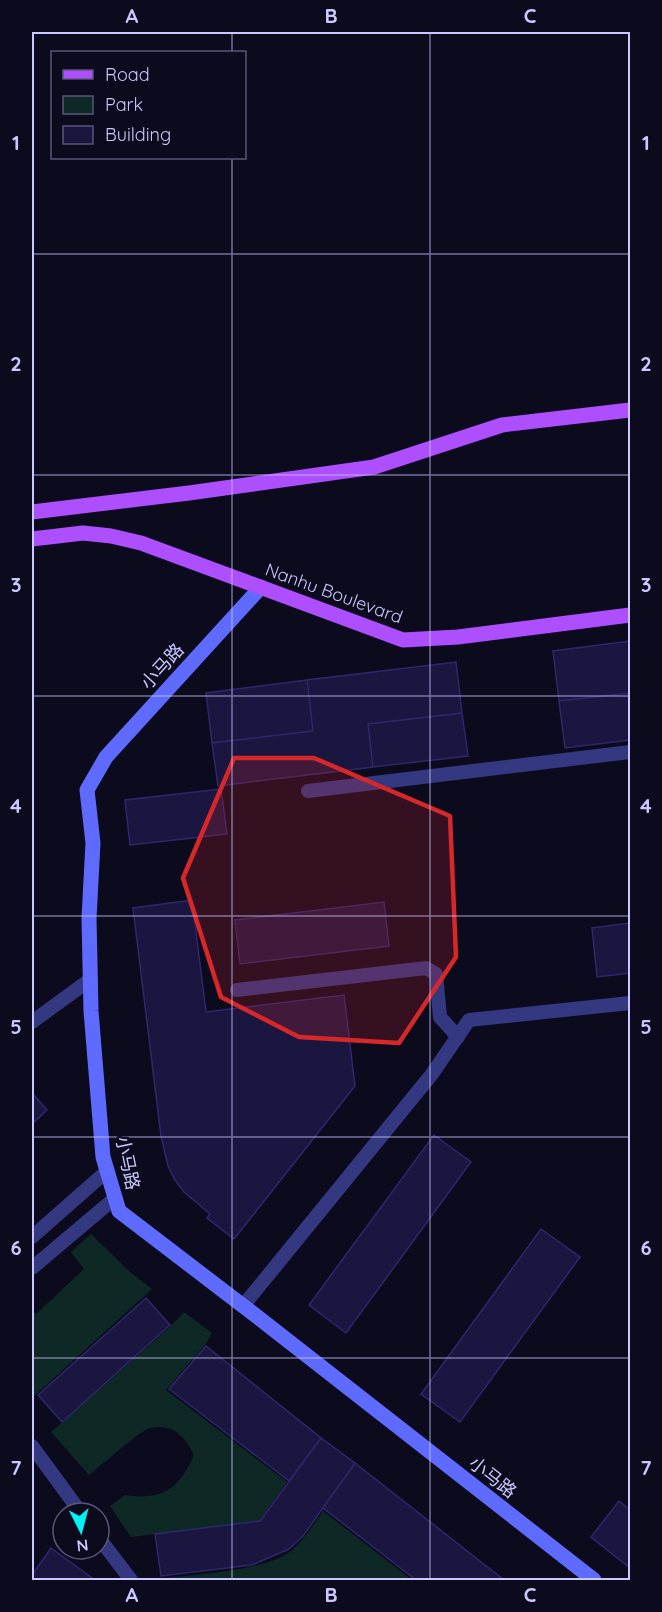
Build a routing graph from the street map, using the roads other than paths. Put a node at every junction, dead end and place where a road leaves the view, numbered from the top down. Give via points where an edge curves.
1 (630, 410) edge
2 (32, 512) edge
3 (32, 539) edge
4 (261, 587) junction
5 (630, 615) edge
6 (630, 752) edge
7 (308, 791) dead end
8 (90, 979) junction
9 (237, 990) dead end
10 (630, 1003) edge
11 (32, 1022) edge
12 (458, 1037) junction
13 (107, 1171) junction
14 (115, 1197) junction
15 (32, 1237) edge
16 (32, 1268) edge
17 (243, 1306) junction
18 (32, 1446) edge
19 (72, 1501) edge
20 (111, 1554) edge
21 (132, 1581) edge
22 (594, 1581) edge

1 - 2 main road via 502,425 374,467
3 - 4 main road, Nanhu Boulevard via 83,533 111,536 141,543
4 - 5 main road, Nanhu Boulevard via 403,640 458,637
4 - 8 street, 小马路 via 106,757 87,790 93,843
6 - 7 lane
8 - 11 lane
8 - 13 street, 小马路
9 - 12 lane via 426,968 436,974 440,1017
10 - 12 lane via 469,1020
12 - 17 lane
13 - 14 street, 小马路
13 - 15 lane
14 - 16 lane
14 - 17 street, 小马路 via 119,1211
17 - 22 street, 小马路
18 - 19 lane
20 - 21 lane

